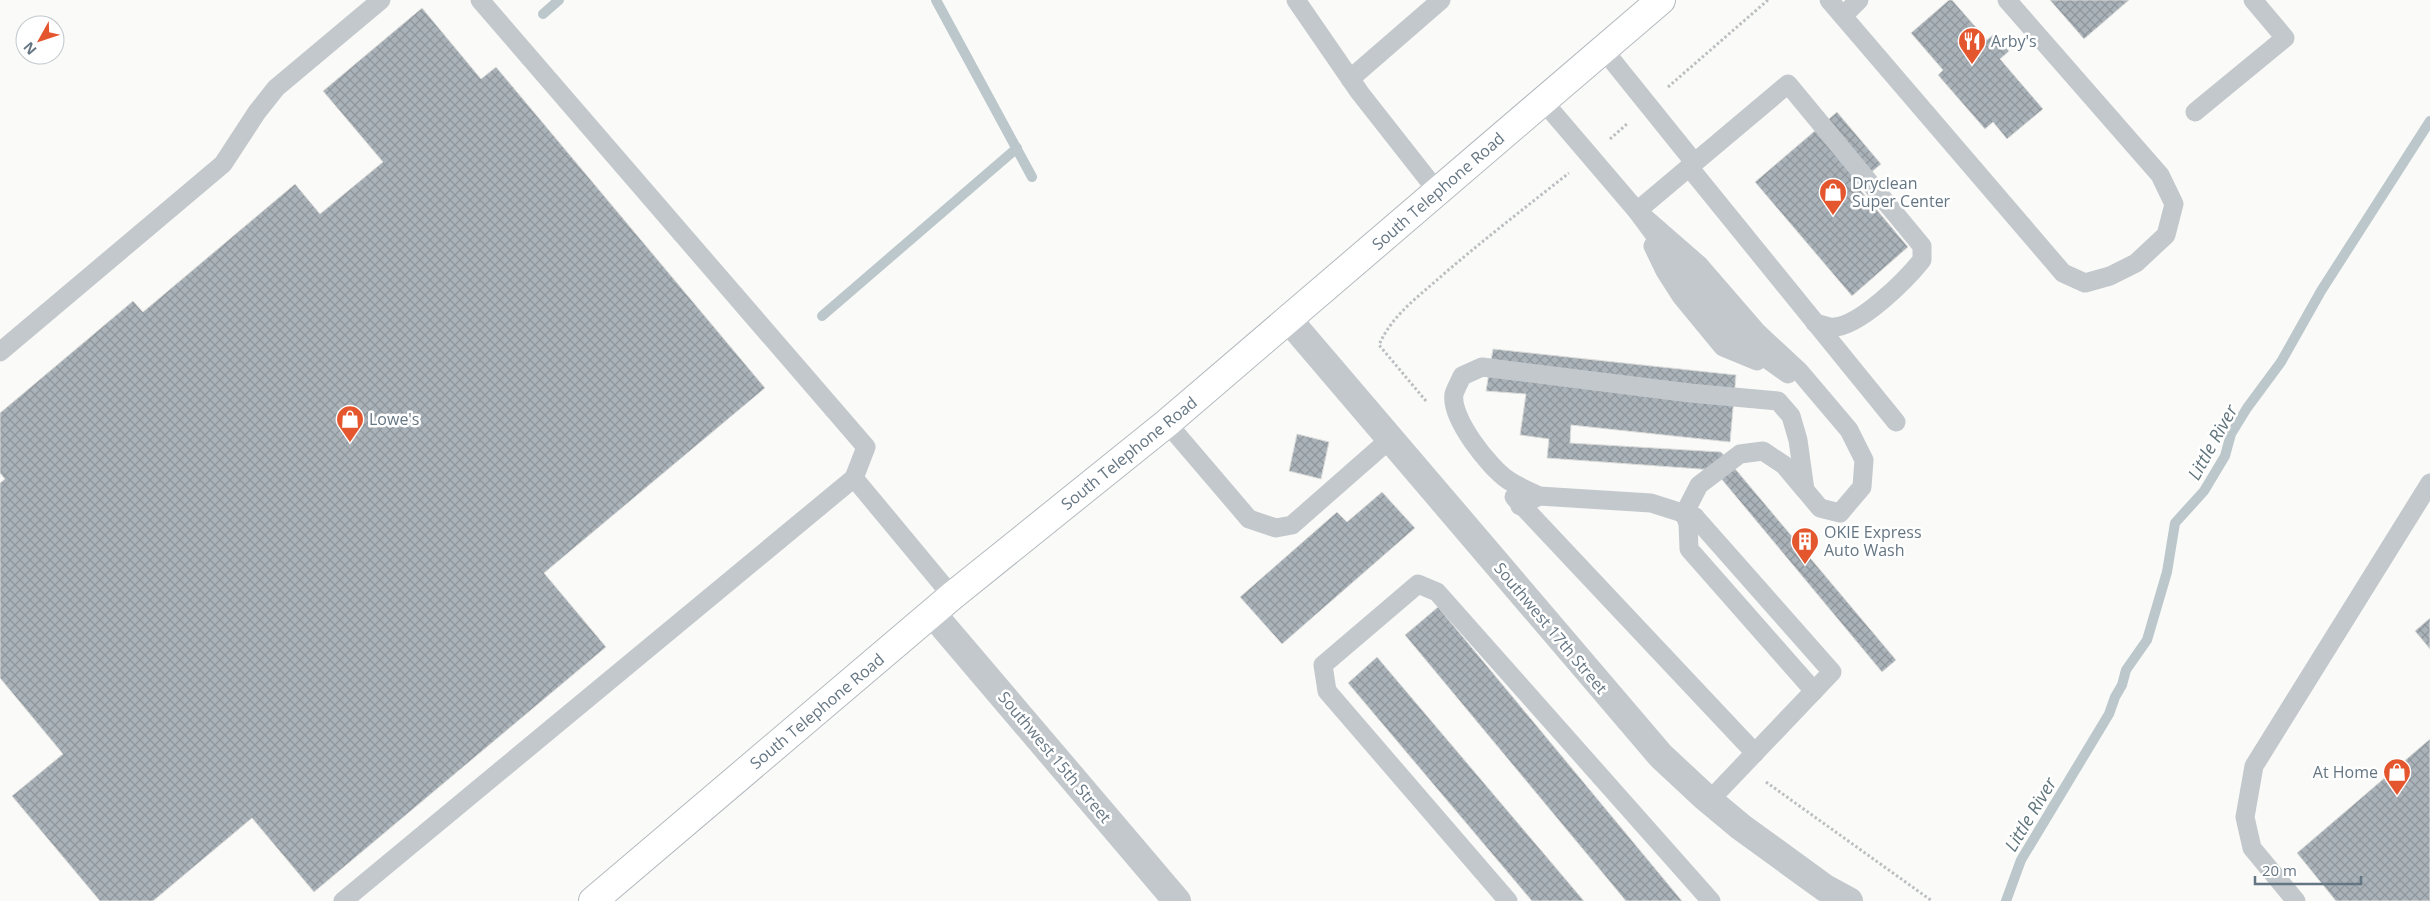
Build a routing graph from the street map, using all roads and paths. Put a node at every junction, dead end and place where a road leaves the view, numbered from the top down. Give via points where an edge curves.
1 (381, 0) edge
2 (480, 0) edge
3 (1296, 0) edge
4 (1442, 0) edge
5 (1661, 0) edge
6 (1768, 0) edge
7 (1829, 0) edge
8 (1859, 0) edge
9 (2007, 0) edge
10 (2253, 0) edge
11 (1843, 16) junction
12 (1603, 49) junction
13 (1350, 79) junction
14 (1543, 101) junction
15 (1648, 105) junction
16 (2195, 112) dead end
17 (1590, 156) junction
18 (1692, 165) junction
19 (1438, 192) junction
20 (1637, 211) junction
21 (1288, 318) junction
22 (1815, 323) junction
23 (0, 352) edge
24 (1825, 402) junction
25 (1430, 406) dead end
26 (1896, 422) dead end
27 (1167, 423) junction
28 (1390, 439) junction
29 (1488, 462) junction
30 (854, 478) junction
31 (2430, 483) edge
32 (1805, 490) junction
33 (1539, 496) junction
34 (1520, 506) junction
35 (1689, 518) junction
36 (942, 605) junction
37 (1814, 691) junction
38 (1749, 759) junction
39 (1709, 801) junction
40 (343, 901) edge
41 (593, 901) edge
42 (1177, 901) edge
43 (1508, 901) edge
44 (1711, 901) edge
45 (1849, 901) edge
46 (1932, 901) edge
47 (2296, 901) edge

1 - 23 lane via 276,88 223,164
2 - 30 lane via 866,447
3 - 13 lane
4 - 13 lane
5 - 12 main road, South Telephone Road
6 - 15 path
7 - 11 lane
8 - 11 lane
9 - 11 lane via 2160,174 2174,204 2166,236 2136,263 2110,276 2085,282 2063,273
10 - 16 lane via 2285,38
12 - 14 main road, South Telephone Road
12 - 15 lane
13 - 19 lane
14 - 17 lane
14 - 19 main road, South Telephone Road
15 - 17 path
15 - 18 lane
17 - 20 lane
17 - 25 path via 1482,241 1400,312 1386,329 1379,345
18 - 20 lane
18 - 22 lane
18 - 22 lane via 1788,84 1922,246 1922,260 1906,279 1855,321 1834,328
19 - 21 main road, South Telephone Road
20 - 24 lane via 1700,265 1757,332 1799,371
20 - 24 lane via 1682,272 1743,342
21 - 27 main road, South Telephone Road
21 - 28 street, Southwest 17th Street
22 - 26 lane
24 - 32 lane via 1849,430 1864,460 1862,487 1840,513 1820,508
27 - 28 lane via 1249,519 1276,528 1292,525
27 - 36 main road, South Telephone Road
28 - 39 street, Southwest 17th Street via 1661,756
29 - 32 lane via 1460,419 1454,395 1462,376 1482,367 1778,401 1791,416
29 - 33 lane via 1508,480
29 - 34 lane
30 - 36 lane
30 - 40 lane
31 - 47 lane via 2254,766 2245,818 2252,848
32 - 35 lane via 1784,465 1763,451 1740,454 1699,485
33 - 34 lane
33 - 35 lane via 1651,503
34 - 38 lane
35 - 37 lane via 1689,549
35 - 37 lane via 1832,672
36 - 41 main road, South Telephone Road
36 - 42 street, Southwest 15th Street
37 - 38 lane
38 - 39 lane
38 - 46 path
39 - 45 street, Southwest 17th Street via 1825,888
43 - 44 lane via 1327,691 1323,665 1418,584 1437,592

